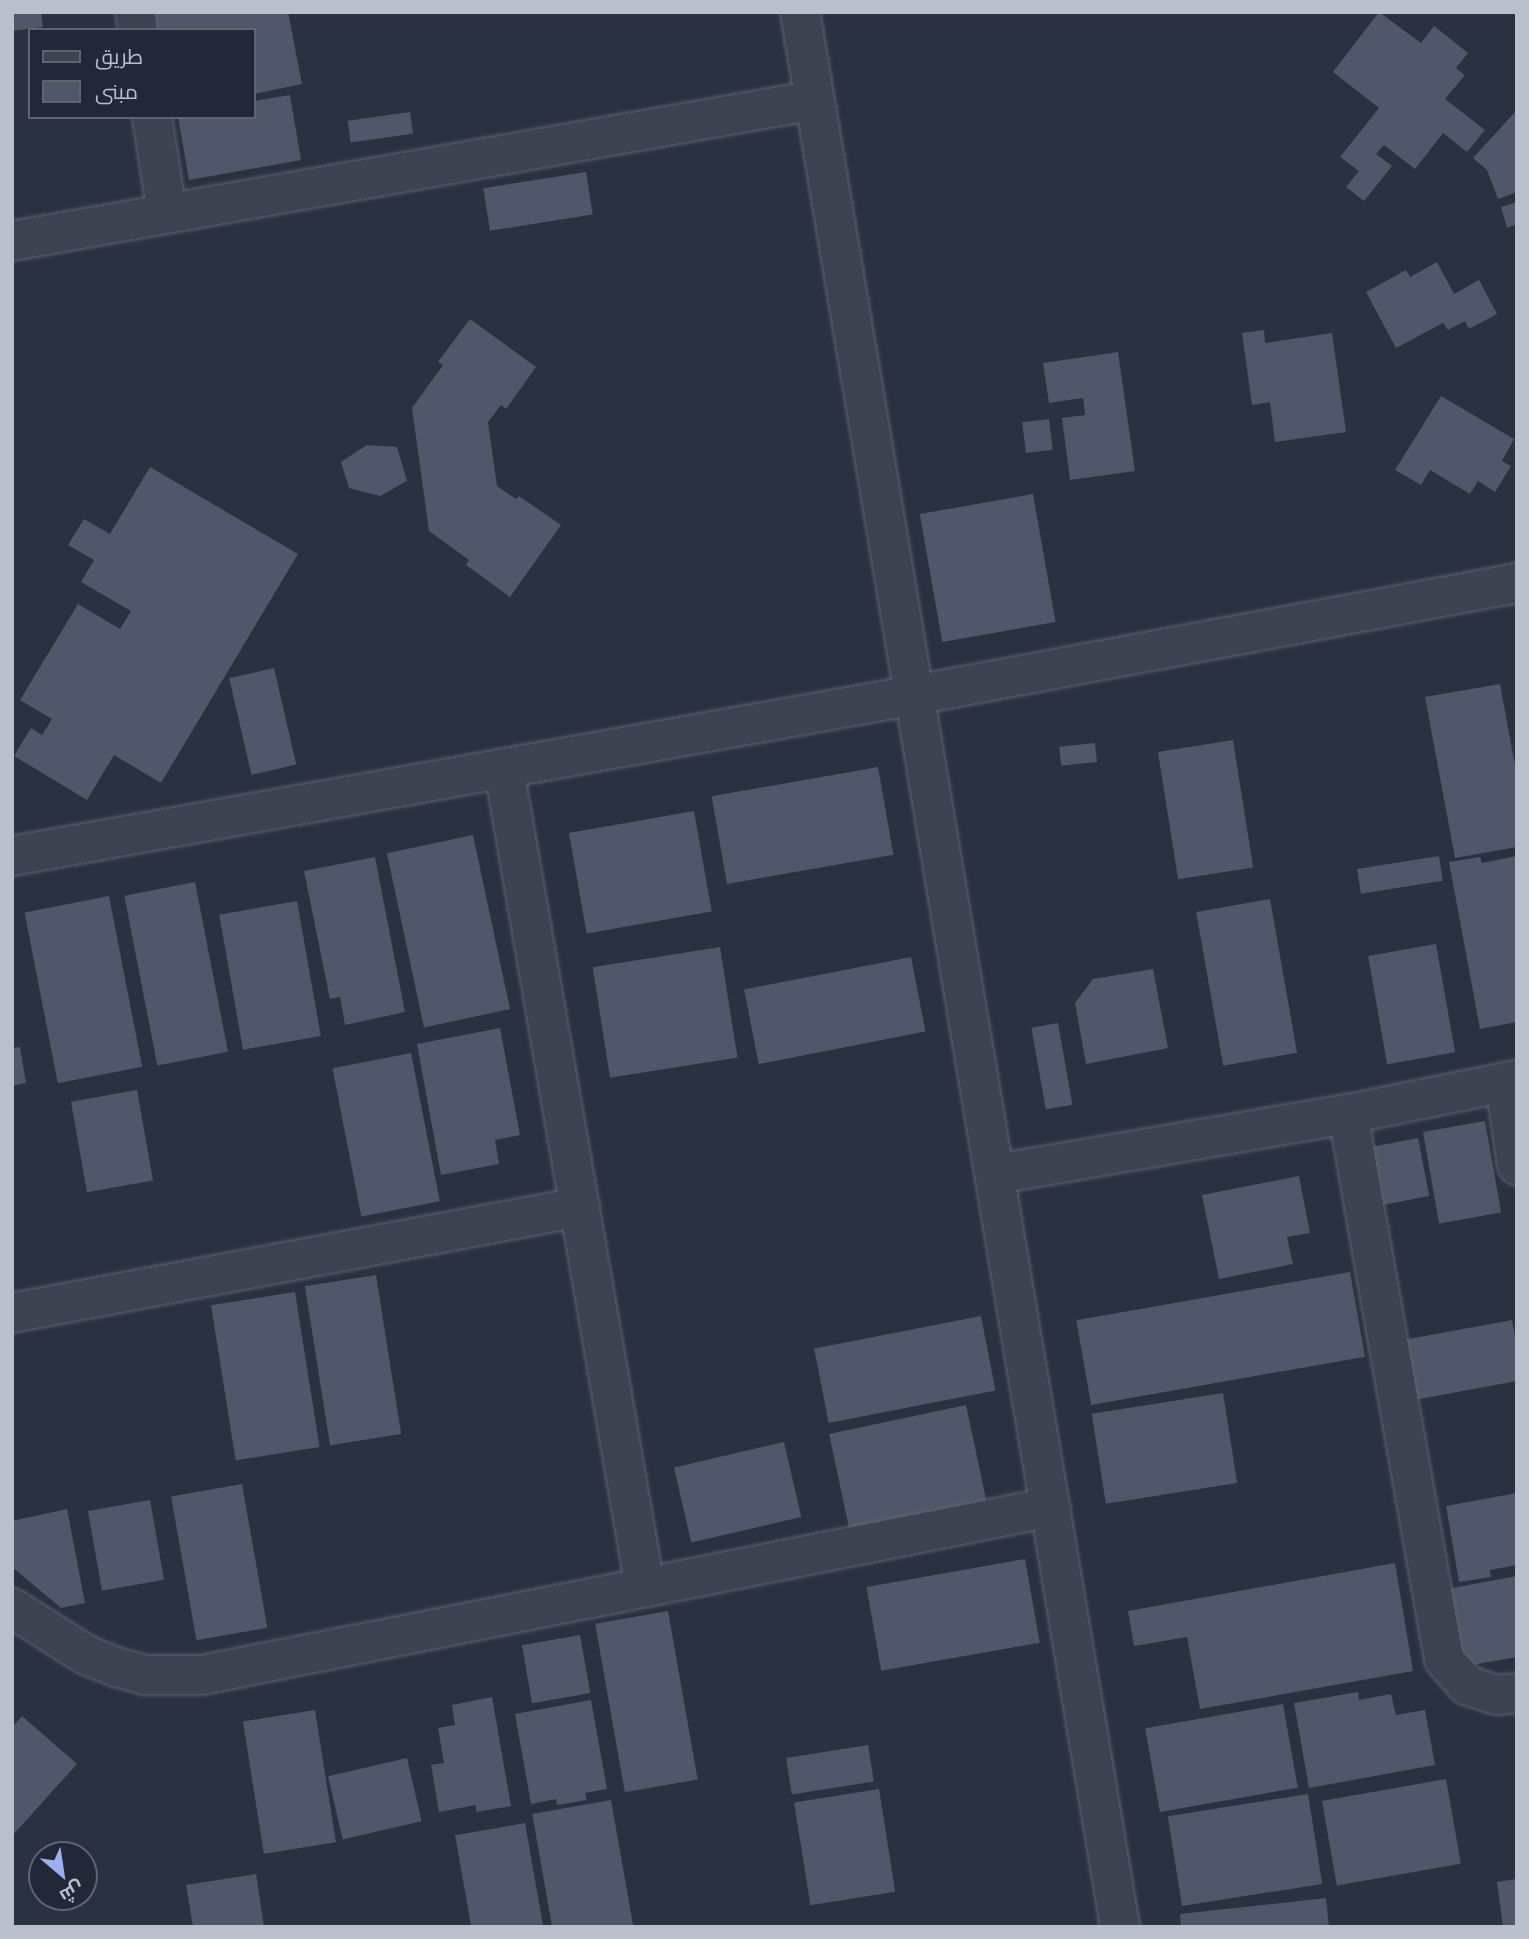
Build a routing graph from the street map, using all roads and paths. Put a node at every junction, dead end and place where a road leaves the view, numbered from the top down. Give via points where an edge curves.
1 (800, 12) edge
2 (815, 100) junction
3 (152, 119) edge
4 (167, 213) junction
5 (12, 241) edge
6 (1517, 583) edge
7 (915, 695) junction
8 (504, 769) junction
9 (12, 856) edge
10 (1511, 1081) edge
11 (1348, 1114) junction
12 (1517, 1166) edge
13 (996, 1174) junction
14 (580, 1207) junction
15 (12, 1313) edge
16 (1051, 1507) junction
17 (645, 1587) junction
18 (12, 1608) edge
19 (1517, 1693) edge
20 (1120, 1927) edge

1 - 2 street
2 - 4 street
2 - 7 street
3 - 4 street
4 - 5 street
6 - 7 street
7 - 8 street
7 - 13 street
8 - 9 street
8 - 14 street
10 - 11 street
10 - 12 street
11 - 13 street
11 - 19 street via 1444,1658 1453,1673 1474,1688 1496,1695
13 - 16 street
14 - 15 street
14 - 17 street
16 - 17 street
16 - 20 street
17 - 18 street via 174,1677 116,1667 86,1655

